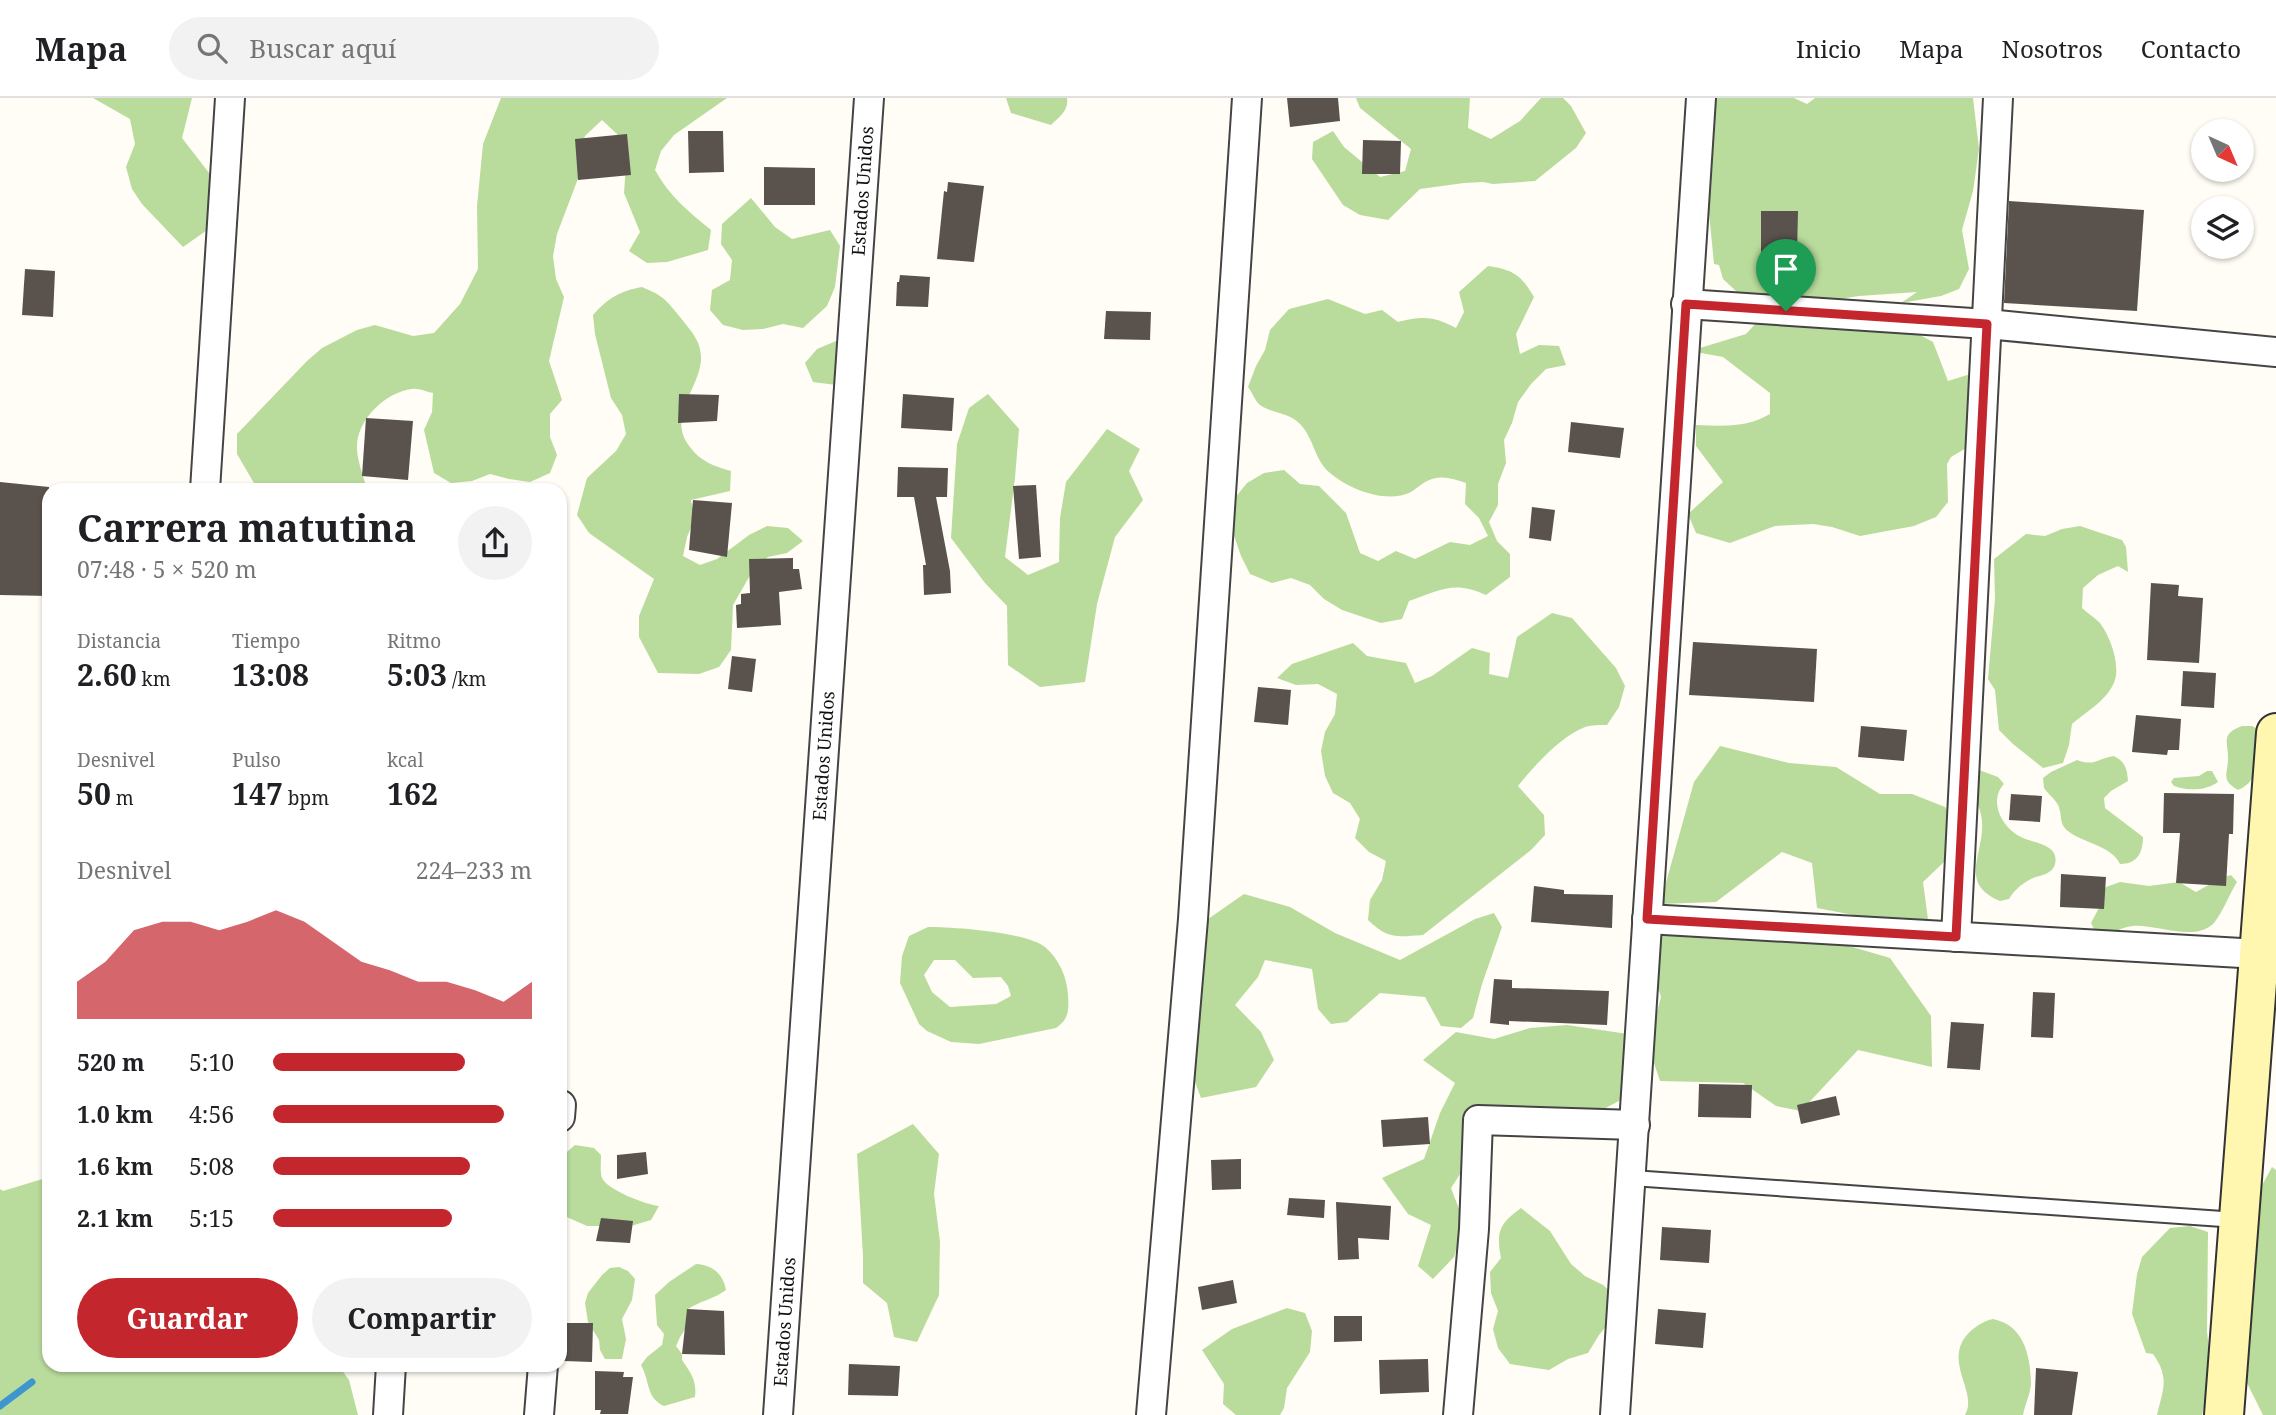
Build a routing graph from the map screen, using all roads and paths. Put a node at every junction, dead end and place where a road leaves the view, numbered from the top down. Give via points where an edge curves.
1 (230, 98) edge
2 (869, 98) edge
3 (1247, 98) edge
4 (1701, 98) edge
5 (1998, 98) edge
6 (1686, 304) junction
7 (1987, 324) junction
8 (2276, 352) edge
9 (205, 483) edge
10 (2276, 733) edge
11 (1647, 919) junction
12 (1956, 937) junction
13 (2259, 954) junction
14 (1635, 1125) junction
15 (1632, 1178) junction
16 (2238, 1220) junction
17 (391, 1372) edge
18 (542, 1372) edge
19 (388, 1415) edge
20 (539, 1415) edge
21 (778, 1415) edge
22 (1151, 1415) edge
23 (1458, 1415) edge
24 (1615, 1415) edge
25 (2224, 1415) edge

1 - 9 street
2 - 21 street, Estados Unidos
3 - 22 street via 1193,919
4 - 6 street
5 - 7 street
6 - 7 street
6 - 11 street
7 - 8 street
7 - 12 street
10 - 13 street
11 - 12 street
11 - 14 street
12 - 13 street
13 - 16 street
14 - 15 street
14 - 23 street via 1479,1120
15 - 16 lane
15 - 24 street
16 - 25 street
17 - 19 street
18 - 20 street

